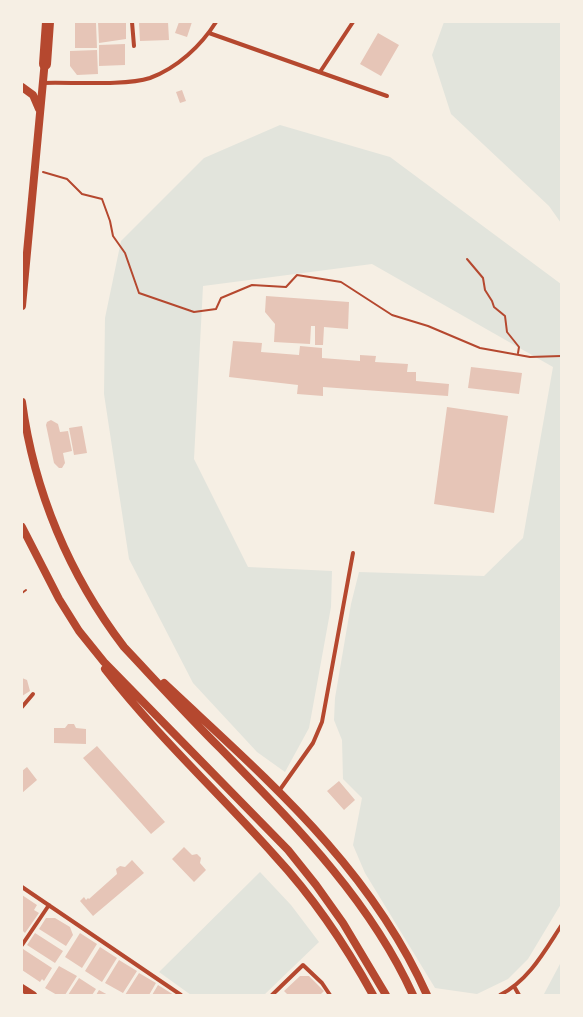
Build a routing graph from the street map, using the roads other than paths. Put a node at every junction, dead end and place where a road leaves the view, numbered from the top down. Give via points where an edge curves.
1 (49, 22) edge
2 (132, 22) edge
3 (216, 22) edge
4 (353, 22) edge
5 (209, 33) junction
6 (134, 46) dead end
7 (45, 64) joint
8 (320, 72) junction
9 (43, 82) junction
10 (22, 87) edge
11 (387, 96) dead end
12 (40, 113) junction
13 (22, 306) edge
14 (22, 402) edge
15 (22, 527) edge
16 (353, 553) dead end
17 (102, 618) junction
18 (79, 631) junction
19 (33, 694) dead end
20 (22, 707) edge
21 (279, 791) junction
22 (22, 887) edge
23 (49, 905) junction
24 (561, 926) edge
25 (22, 945) edge
26 (22, 988) edge
27 (515, 988) junction
28 (33, 995) edge
29 (181, 995) edge
30 (272, 995) edge
31 (330, 995) edge
32 (373, 995) edge
33 (386, 995) edge
34 (413, 995) edge
35 (427, 995) edge
36 (500, 995) edge
37 (520, 995) edge

1 - 7 highway
2 - 6 street
3 - 5 street
4 - 8 street
5 - 8 street
5 - 9 street via 179,63 149,78
7 - 9 main road
8 - 11 street
9 - 12 main road
10 - 12 main road via 33,95
12 - 13 main road
14 - 17 main road via 34,466 51,518 83,587
15 - 18 main road via 59,599
16 - 21 street via 322,722 314,743
17 - 21 main road via 154,674
17 - 34 main road via 124,647 335,870 385,943
18 - 32 main road via 122,691 276,856 306,892
18 - 33 main road via 104,662 288,850 343,923
19 - 20 street
21 - 35 main road via 347,865 419,976
22 - 23 street
23 - 25 street
23 - 29 street
24 - 27 street via 535,966
26 - 28 main road
27 - 36 street
27 - 37 street
30 - 31 street via 303,965 322,983

